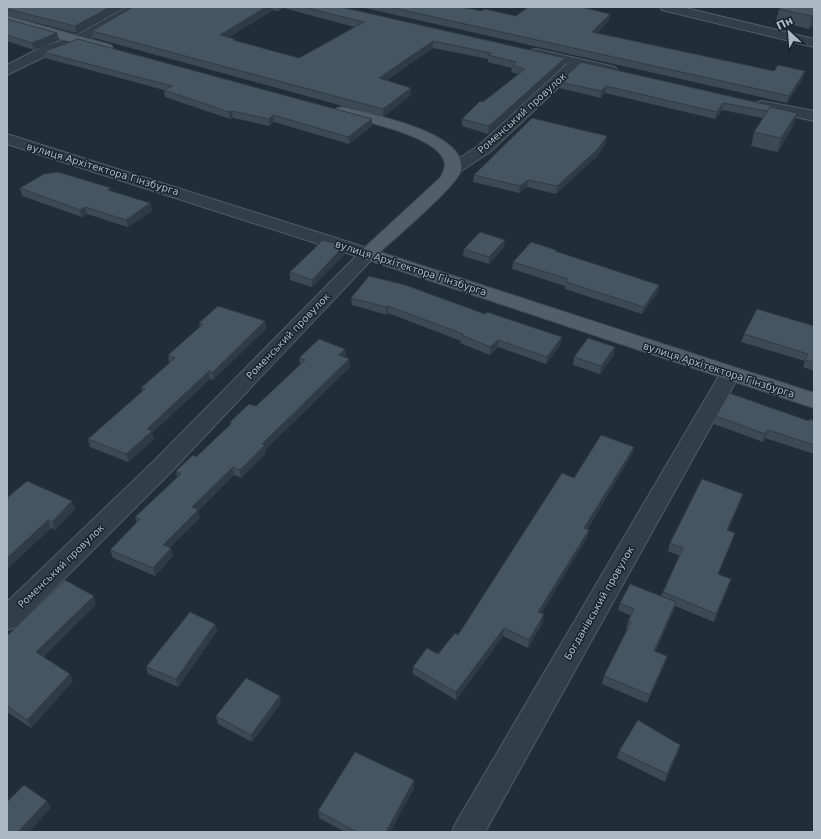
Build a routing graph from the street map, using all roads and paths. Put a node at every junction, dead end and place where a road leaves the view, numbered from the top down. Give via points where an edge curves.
1 (136, 7) edge
2 (666, 7) edge
3 (7, 20) edge
4 (78, 40) junction
5 (814, 43) edge
6 (523, 50) edge
7 (120, 51) edge
8 (577, 62) junction
9 (7, 71) edge
10 (623, 73) edge
11 (752, 102) edge
12 (328, 108) edge
13 (814, 116) edge
14 (7, 139) edge
15 (452, 170) junction
16 (368, 254) junction
17 (730, 374) junction
18 (814, 400) edge
19 (7, 618) edge
20 (468, 832) edge

1 - 4 street
2 - 5 street
3 - 4 main road
4 - 7 main road
4 - 9 street via 50,49
6 - 8 street
8 - 10 street
8 - 15 street, Роменський провулок via 484,149
11 - 13 street
12 - 15 main road via 406,129 431,139 448,153
14 - 16 street, вулиця Архітектора Гінзбурга
15 - 16 main road, Роменський провулок via 447,180
16 - 17 main road, вулиця Архітектора Гінзбурга
16 - 19 street, Роменський провулок via 163,466
17 - 18 main road, вулиця Архітектора Гінзбурга
17 - 20 street, Богданівський провулок

